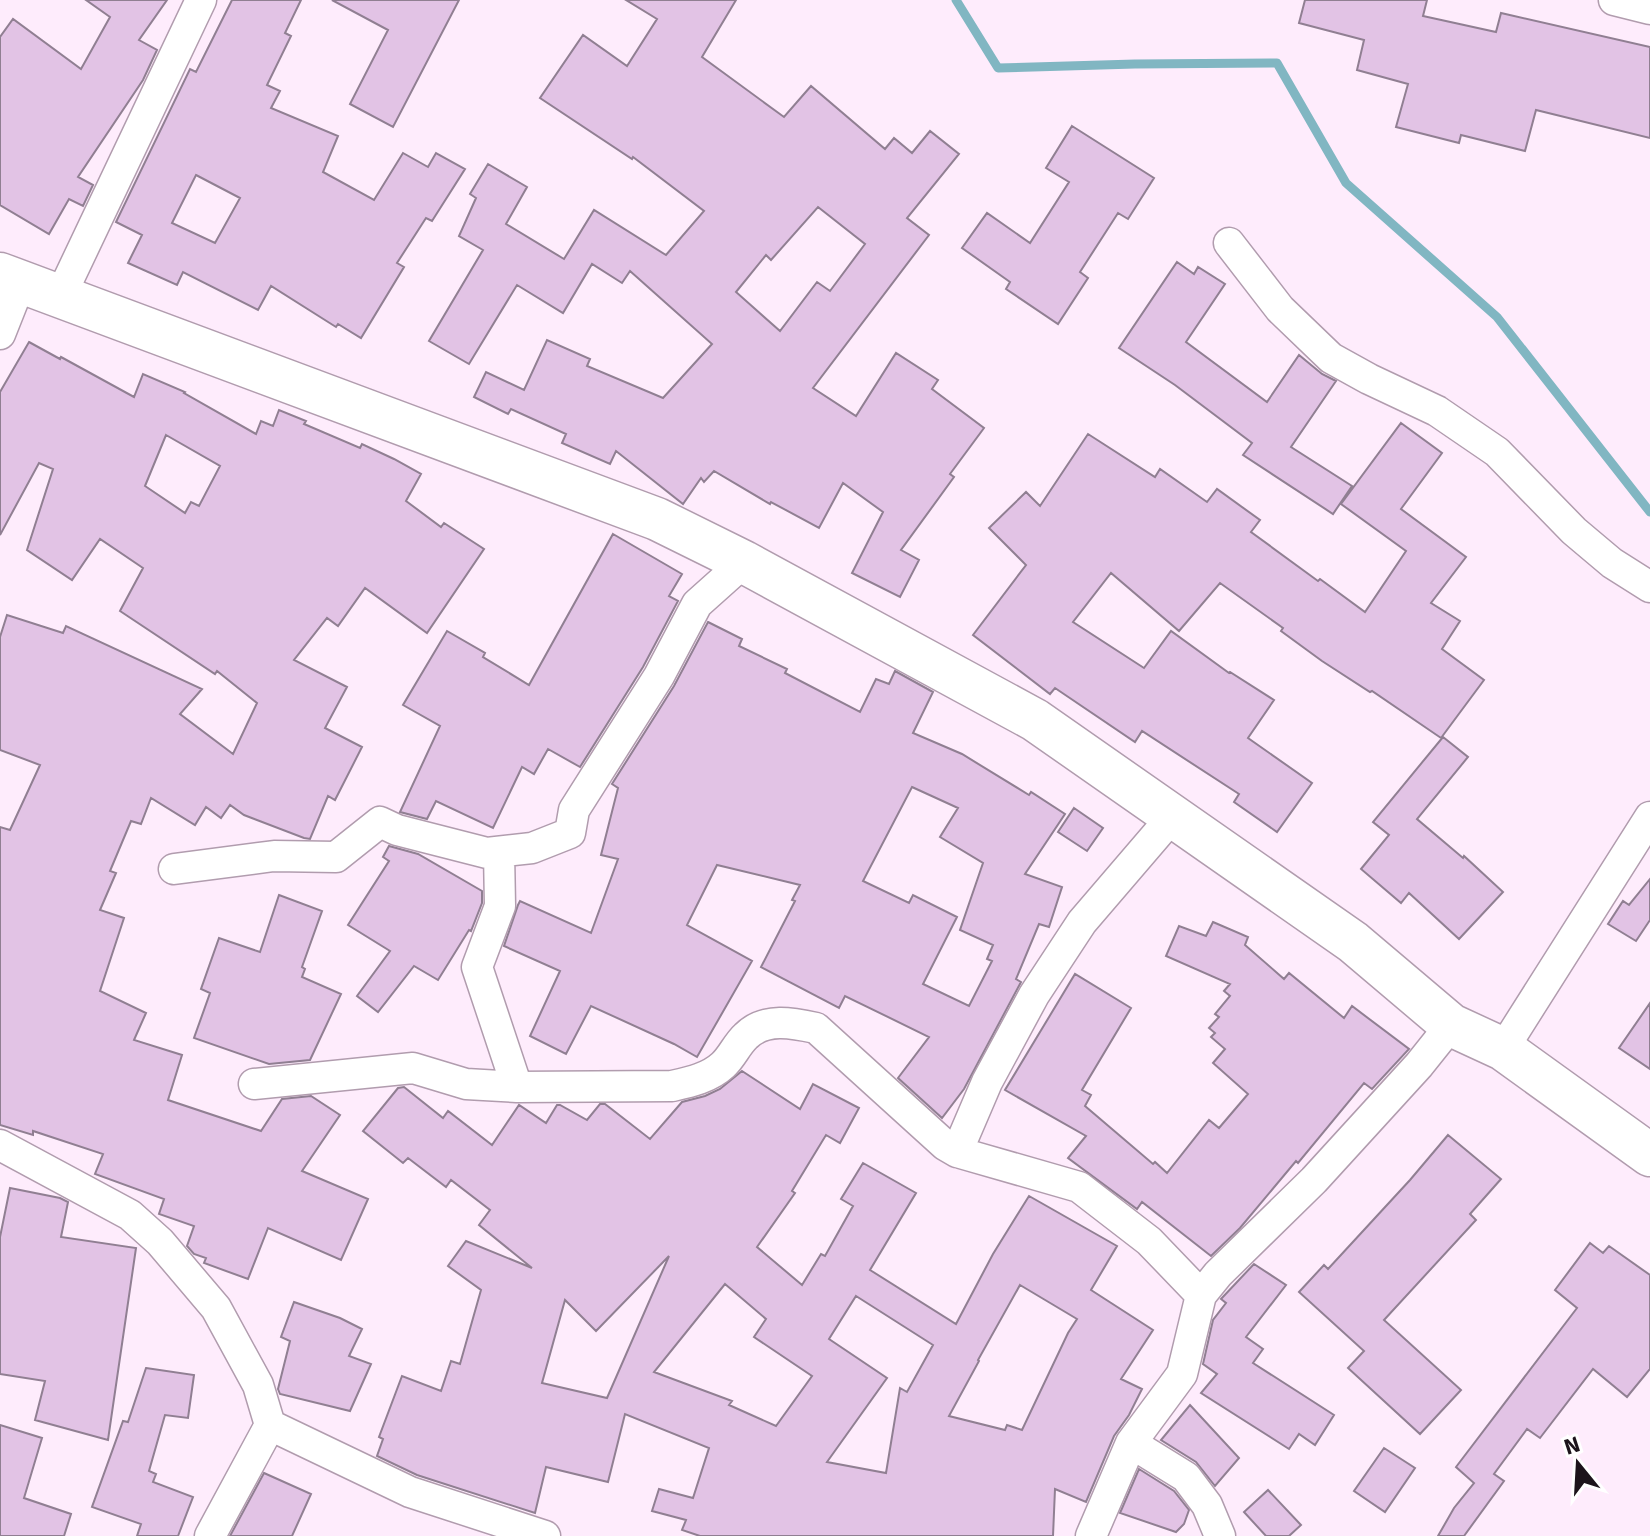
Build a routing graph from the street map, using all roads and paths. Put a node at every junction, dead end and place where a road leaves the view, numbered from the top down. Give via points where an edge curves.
1 (201, 0) edge
2 (1614, 0) edge
3 (1650, 9) edge
4 (1229, 243) dead end
5 (11, 278) edge
6 (61, 295) junction
7 (0, 334) edge
8 (744, 562) junction
9 (1650, 587) edge
10 (1172, 817) junction
11 (1650, 817) edge
12 (499, 852) junction
13 (174, 869) dead end
14 (1451, 1025) junction
15 (1503, 1049) junction
16 (254, 1084) dead end
17 (517, 1087) junction
18 (0, 1145) edge
19 (957, 1152) junction
20 (1650, 1155) edge
21 (1201, 1295) junction
22 (270, 1425) junction
23 (1131, 1443) junction
24 (210, 1536) edge
25 (545, 1536) edge
26 (1091, 1536) edge
27 (1220, 1536) edge

1 - 6 street
2 - 3 street
4 - 9 street via 1280,309 1331,358 1437,411 1497,452 1574,531
5 - 6 street
5 - 7 street
6 - 8 street via 657,519
8 - 10 street via 1035,720
8 - 12 street via 697,604 659,676 574,810 570,833 532,848
10 - 14 street via 1353,942
10 - 19 street via 1082,922 1034,995
11 - 15 street
12 - 13 street via 380,822 336,857 274,856
12 - 17 street via 500,906 477,967
14 - 15 street
14 - 21 street via 1314,1180
15 - 20 street
16 - 17 street via 413,1068 466,1084
17 - 19 street via 695,1082 722,1066 747,1035 763,1025 788,1022 816,1028
18 - 22 street via 130,1215 160,1242 216,1308 258,1385
19 - 21 street via 1079,1187 1149,1241
21 - 23 street via 1182,1374
22 - 24 street
22 - 25 street via 410,1492
23 - 26 street
23 - 27 street via 1186,1477 1207,1505

